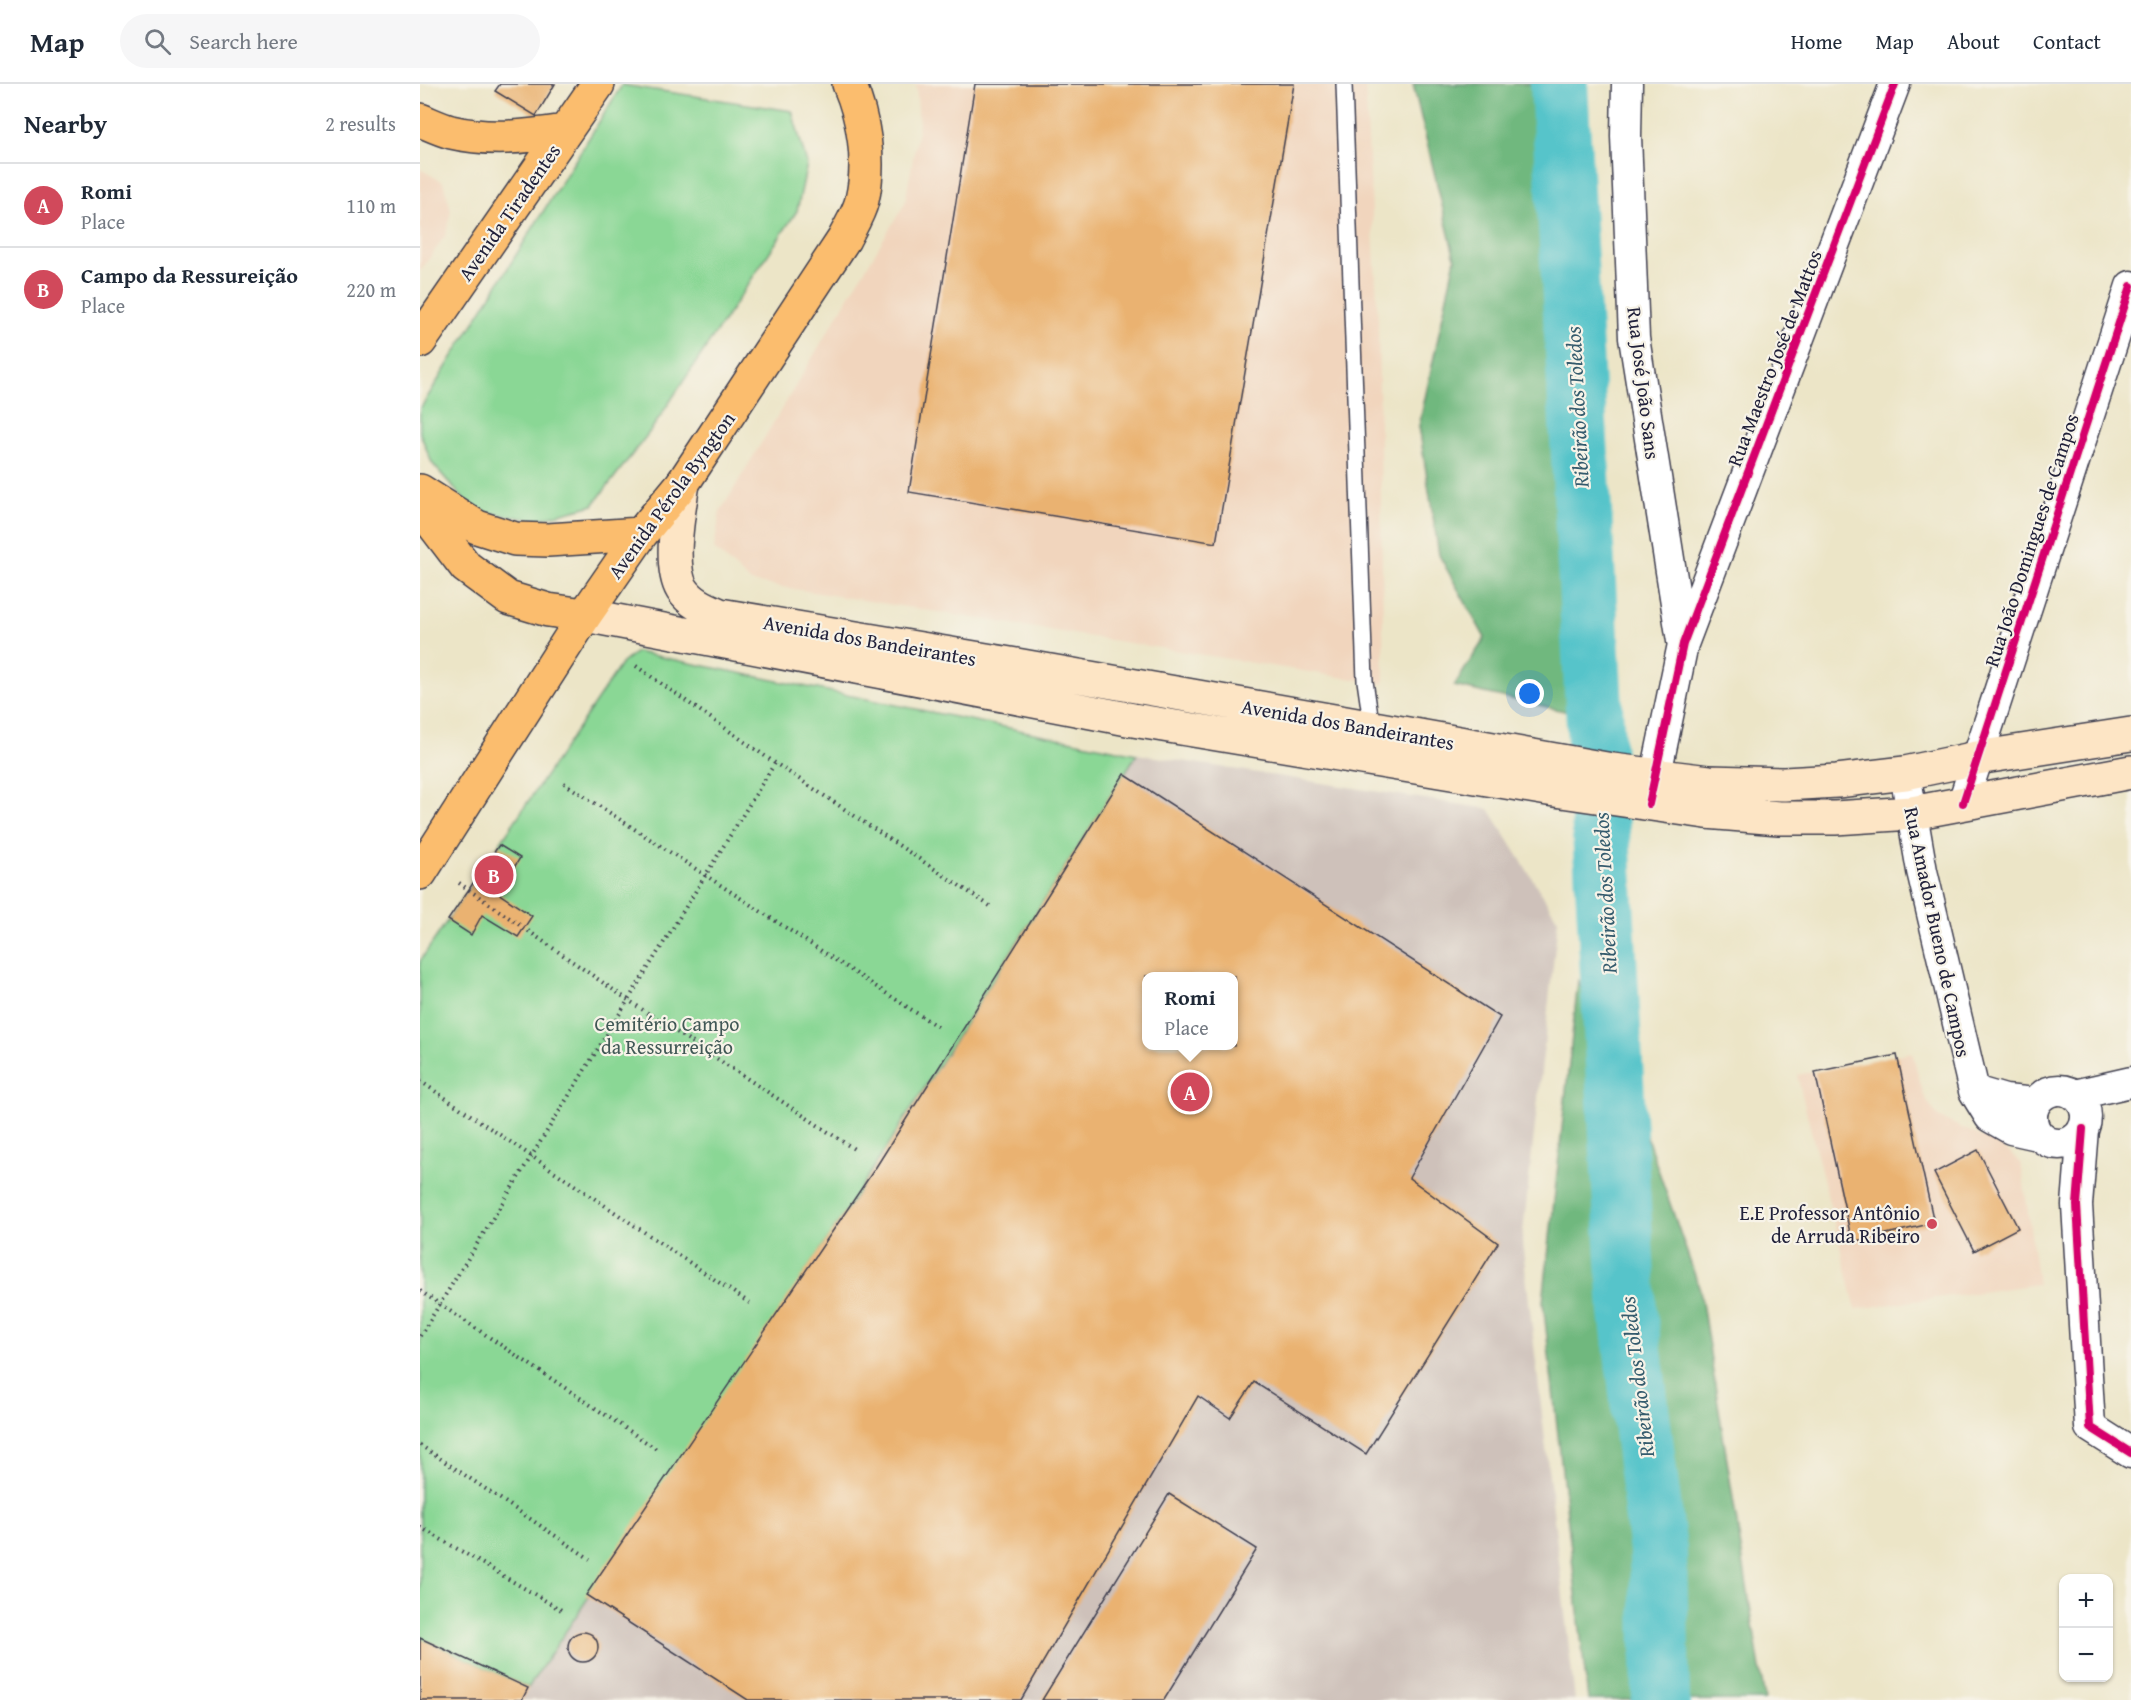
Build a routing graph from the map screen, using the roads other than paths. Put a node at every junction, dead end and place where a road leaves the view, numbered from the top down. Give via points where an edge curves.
1 (598, 84) edge
2 (1344, 84) edge
3 (1627, 84) edge
4 (1895, 84) edge
5 (844, 89) edge
6 (420, 120) edge
7 (565, 131) junction
8 (2131, 286) edge
9 (420, 341) edge
10 (683, 483) junction
11 (420, 491) edge
12 (420, 497) edge
13 (641, 534) junction
14 (585, 615) junction
15 (1683, 644) junction
16 (1372, 729) junction
17 (2131, 734) edge
18 (1977, 758) junction
19 (2131, 772) edge
20 (1905, 773) junction
21 (1550, 774) junction
22 (1652, 790) junction
23 (1962, 803) junction
24 (1912, 813) junction
25 (420, 873) edge
26 (2131, 1082) edge
27 (1974, 1091) junction
28 (2074, 1095) junction
29 (2036, 1103) junction
30 (2083, 1129) junction
31 (2045, 1139) junction
32 (2076, 1205) junction
33 (2131, 1453) edge

1 - 7 main road, Avenida Tiradentes
2 - 16 lane via 1365,681
3 - 15 street, Rua José João Sans via 1635,338
4 - 15 street, Rua Maestro José de Mattos
5 - 10 main road, Avenida Pérola Byngton via 867,154 862,201 844,238
6 - 7 main road via 449,132 482,138 520,138
7 - 9 main road, Avenida Tiradentes
8 - 18 street, Rua João Domingues de Campos
10 - 13 main road, Avenida Pérola Byngton
10 - 16 main road, Avenida dos Bandeirantes via 675,538 682,588 699,606 720,615
11 - 13 main road via 477,528 515,539
12 - 14 main road via 427,516 466,567 508,598 548,610
13 - 14 main road, Avenida Pérola Byngton
14 - 21 main road, Avenida dos Bandeirantes via 1133,720
14 - 25 main road, Avenida Pérola Byngton
15 - 22 street
16 - 21 main road, Avenida dos Bandeirantes
17 - 18 main road, Avenida dos Bandeirantes
18 - 20 main road, Avenida dos Bandeirantes
18 - 23 street, Rua João Domingues de Campos
19 - 23 main road, Avenida dos Bandeirantes
20 - 22 main road, Avenida dos Bandeirantes via 1837,782 1709,782
20 - 24 street, Rua Amador Bueno de Campos
21 - 22 main road, Avenida dos Bandeirantes
22 - 24 main road, Avenida dos Bandeirantes via 1706,812 1779,819
23 - 24 main road, Avenida dos Bandeirantes
24 - 27 street, Rua Amador Bueno de Campos
26 - 28 street
27 - 29 street
27 - 31 street, Rua Amador Bueno de Campos via 1990,1116 2011,1129
28 - 29 street via 2060,1090 2047,1093
28 - 30 street via 2082,1104
29 - 31 street via 2033,1125
30 - 31 street via 2065,1144
30 - 32 street
31 - 32 street
32 - 33 street via 2090,1427

